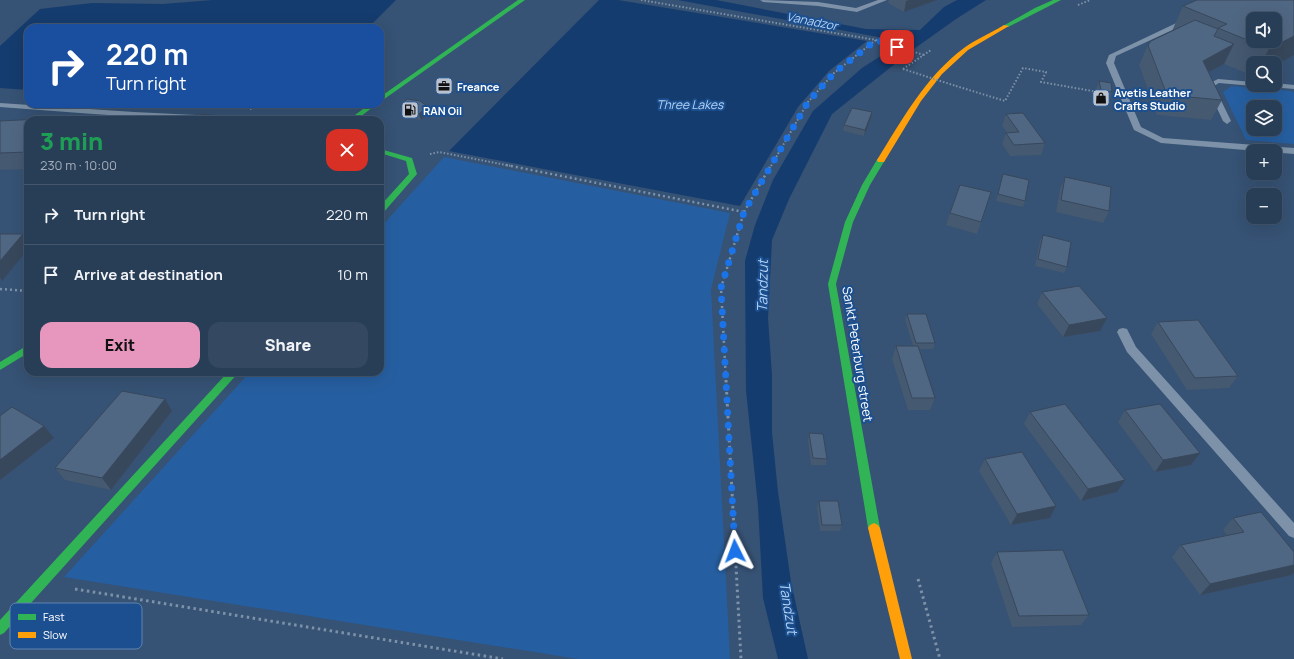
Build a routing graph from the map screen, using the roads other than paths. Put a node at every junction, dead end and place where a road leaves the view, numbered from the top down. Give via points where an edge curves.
1 (522, 0) edge
2 (763, 0) edge
3 (884, 0) edge
4 (1058, 0) edge
5 (1196, 15) edge
6 (1246, 83) edge
7 (1282, 86) edge
8 (1294, 87) edge
9 (384, 97) edge
10 (0, 105) edge
11 (24, 107) edge
12 (40, 108) edge
13 (368, 108) edge
14 (155, 116) edge
15 (357, 116) edge
16 (1227, 121) dead end
17 (1294, 151) edge
18 (384, 152) edge
19 (384, 207) edge
20 (1123, 332) dead end
21 (24, 351) edge
22 (0, 367) edge
23 (230, 376) edge
24 (1294, 532) edge
25 (24, 603) edge
26 (10, 618) edge
27 (0, 629) edge
28 (906, 659) edge

1 - 9 main road
2 - 3 lane via 857,10
4 - 28 main road, Sankt Peterburg street via 966,49 938,75 911,110 866,185 848,222 832,284 876,539
5 - 17 lane via 1113,55 1110,63 1137,128 1161,140
6 - 16 lane via 1218,81 1210,85
7 - 8 lane
10 - 11 lane
12 - 14 lane
13 - 15 main road
18 - 19 main road via 409,160 413,174
20 - 24 lane via 1131,349
21 - 22 main road
23 - 25 main road
26 - 27 main road

